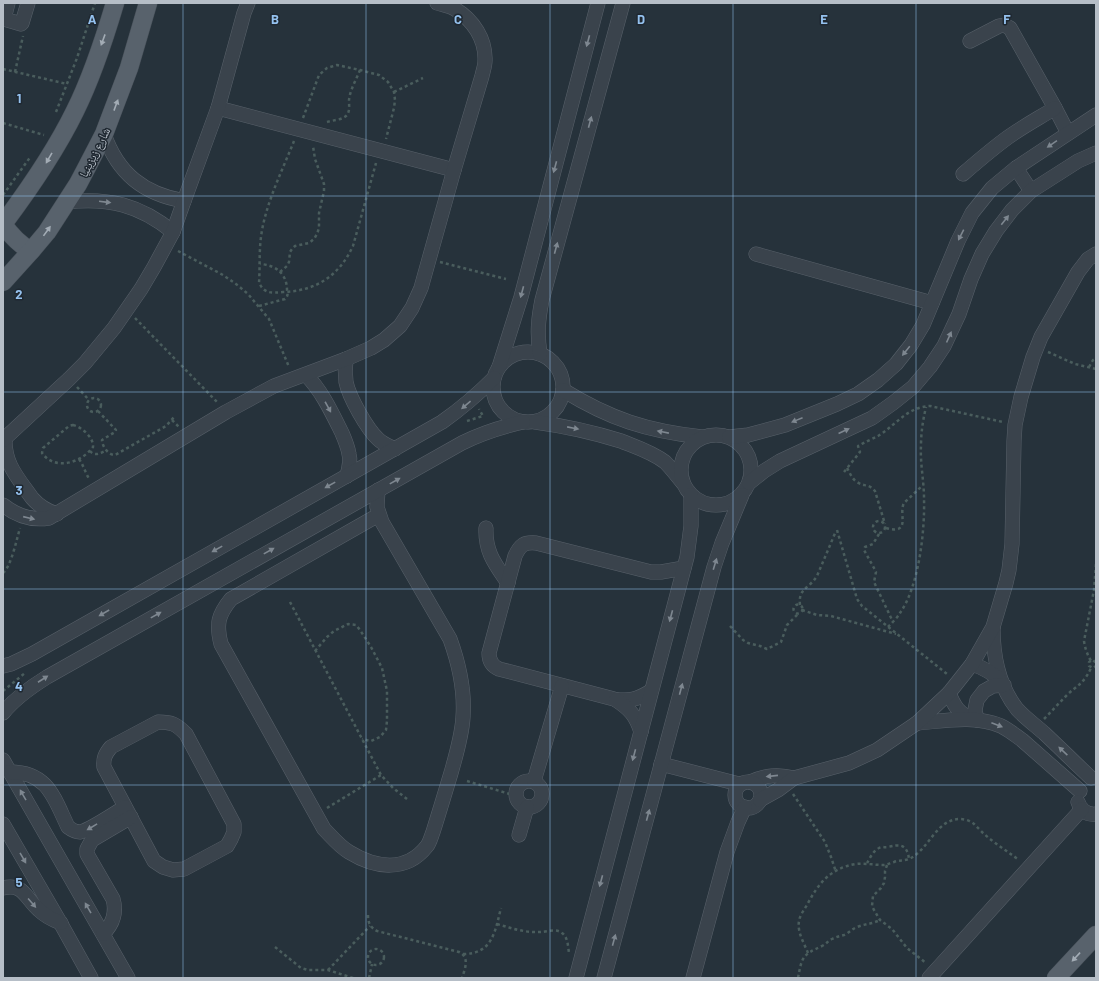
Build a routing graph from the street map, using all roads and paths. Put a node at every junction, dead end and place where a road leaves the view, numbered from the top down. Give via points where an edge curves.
1 (8, 3) edge
2 (28, 3) edge
3 (95, 3) edge
4 (115, 3) edge
5 (148, 3) edge
6 (248, 3) edge
7 (437, 3) edge
8 (598, 3) edge
9 (623, 3) edge
10 (21, 34) dead end
11 (970, 41) dead end
12 (3, 69) edge
13 (360, 70) junction
14 (15, 72) junction
15 (423, 78) dead end
16 (66, 84) junction
17 (394, 92) junction
18 (218, 108) junction
19 (1055, 108) junction
20 (1096, 115) edge
21 (54, 118) dead end
22 (3, 123) edge
23 (48, 130) dead end
24 (309, 132) junction
25 (1068, 133) junction
26 (104, 134) junction
27 (44, 135) junction
28 (40, 141) dead end
29 (381, 151) junction
30 (32, 153) dead end
31 (1096, 153) edge
32 (1016, 168) junction
33 (454, 170) junction
34 (964, 174) dead end
35 (1031, 191) junction
36 (3, 195) edge
37 (184, 201) junction
38 (66, 202) junction
39 (3, 224) edge
40 (172, 232) junction
41 (166, 245) junction
42 (31, 251) junction
43 (756, 254) dead end
44 (1096, 254) edge
45 (428, 259) junction
46 (260, 264) junction
47 (3, 268) edge
48 (280, 272) junction
49 (506, 279) dead end
50 (3, 281) edge
51 (288, 292) junction
52 (932, 303) junction
53 (259, 306) junction
54 (127, 310) junction
55 (1036, 347) junction
56 (540, 354) junction
57 (1096, 358) edge
58 (346, 360) junction
59 (1089, 367) junction
60 (1096, 368) edge
61 (496, 372) junction
62 (300, 377) junction
63 (69, 380) junction
64 (563, 390) junction
65 (89, 400) junction
66 (926, 407) junction
67 (98, 411) junction
68 (226, 412) junction
69 (175, 416) dead end
70 (528, 422) junction
71 (1015, 425) junction
72 (702, 437) junction
73 (729, 437) junction
74 (4, 439) edge
75 (395, 449) junction
76 (107, 450) junction
77 (90, 451) junction
78 (79, 459) junction
79 (847, 468) junction
80 (844, 472) dead end
81 (348, 476) junction
82 (924, 485) junction
83 (745, 489) junction
84 (97, 490) junction
85 (378, 490) junction
86 (687, 490) junction
87 (3, 505) edge
88 (351, 506) junction
89 (57, 514) junction
90 (24, 517) junction
91 (378, 520) junction
92 (885, 524) junction
93 (486, 528) dead end
94 (886, 528) junction
95 (879, 534) junction
96 (1096, 564) edge
97 (684, 568) junction
98 (651, 572) junction
99 (3, 573) edge
100 (508, 583) junction
101 (678, 591) junction
102 (290, 602) dead end
103 (800, 606) junction
104 (802, 610) junction
105 (798, 614) junction
106 (893, 622) junction
107 (730, 626) dead end
108 (888, 627) junction
109 (993, 627) junction
110 (898, 635) junction
111 (315, 651) junction
112 (1096, 658) edge
113 (1092, 661) junction
114 (972, 664) junction
115 (1096, 664) edge
116 (3, 666) edge
117 (1091, 668) junction
118 (1004, 685) junction
119 (562, 686) junction
120 (953, 688) junction
121 (651, 692) junction
122 (616, 700) junction
123 (3, 714) edge
124 (977, 720) junction
125 (917, 723) junction
126 (1037, 726) junction
127 (640, 732) junction
128 (362, 738) junction
129 (3, 760) edge
130 (661, 764) junction
131 (10, 772) junction
132 (381, 775) junction
133 (1094, 776) edge
134 (467, 781) dead end
135 (534, 781) junction
136 (790, 781) junction
137 (745, 783) junction
138 (1080, 791) junction
139 (516, 796) junction
140 (407, 799) dead end
141 (760, 800) junction
142 (527, 807) junction
143 (745, 807) junction
144 (1082, 810) junction
145 (128, 812) junction
146 (316, 814) junction
147 (1096, 814) edge
148 (3, 824) edge
149 (519, 835) dead end
150 (909, 859) junction
151 (867, 863) junction
152 (887, 865) junction
153 (1029, 868) junction
154 (836, 872) junction
155 (3, 888) edge
156 (501, 908) dead end
157 (368, 915) dead end
158 (880, 920) junction
159 (61, 924) junction
160 (497, 924) junction
161 (370, 926) junction
162 (103, 934) junction
163 (1096, 935) edge
164 (275, 946) dead end
165 (808, 953) junction
166 (463, 954) junction
167 (570, 958) dead end
168 (372, 964) junction
169 (328, 970) junction
170 (933, 974) edge
171 (90, 978) edge
172 (128, 978) edge
173 (353, 978) edge
174 (369, 978) edge
175 (462, 978) edge
176 (576, 978) edge
177 (604, 978) edge
178 (693, 978) edge
179 (798, 978) edge
180 (1056, 978) edge

1 - 2 street via 4,19 22,24
3 - 16 path
4 -> 39 main road via 92,71 75,110 42,169
26 -> 5 main road, شارع زيزينيا via 129,68
6 - 18 street
7 - 33 street via 454,8 477,30 483,45 485,61
8 -> 61 street via 521,297
56 -> 9 street via 538,318 542,300
10 - 14 path via 23,38
11 - 19 street via 999,26 1010,28
12 - 14 path
13 - 17 path via 379,75 388,82
13 - 24 path via 350,94 347,115
13 - 24 path via 337,65 327,68 319,75
14 - 16 path
15 - 17 path
16 - 21 path
17 - 29 path via 394,108
18 - 24 street
18 - 37 street
19 - 25 street
19 - 34 street via 1007,138
20 - 25 street
22 - 27 path
23 - 27 path
24 - 29 street
24 - 46 path via 272,196 264,220
24 - 48 path via 324,184 319,228 309,243 292,248 289,262
25 -> 32 street
26 - 37 street via 121,168 135,181 162,196
26 - 38 main road, شارع زيزينيا
27 - 28 path
29 - 33 street
29 - 51 path via 353,246 344,262 331,276 315,286
30 - 36 path
31 - 35 street via 1078,161
32 - 35 street
32 -> 52 street via 992,188 972,213
33 - 45 street
83 -> 35 street via 764,471 780,461 872,418 913,387 930,368 944,346 982,254 1012,210
37 - 40 street
38 -> 40 street via 92,200 123,205 152,217
42 -> 38 main road, شارع زيزينيا
39 - 42 main road via 18,242
40 - 41 street
41 - 53 path via 223,275
41 - 54 street
42 - 50 main road, شارع زيزينيا
43 - 52 street
44 - 55 street via 1088,259 1078,272
45 - 49 path
45 - 58 street via 421,288 400,326 384,340
46 - 48 path via 275,267
46 - 51 path via 259,283 262,289 268,292
47 - 50 main road
48 - 51 path via 285,278
51 - 53 path via 285,299
52 -> 73 street via 923,325 896,364 858,394 785,425 748,435
53 - 62 path via 269,319
54 - 63 street via 100,346
54 - 68 path
55 - 59 path
55 - 71 street
56 - 61 street via 517,354 507,359
56 - 64 street via 557,368
57 - 59 path
58 - 62 street
58 - 75 street via 346,382 358,411 372,433 382,443
59 - 60 path
61 - 70 street via 492,390 495,401 511,419
61 -> 75 street via 478,394 461,409
62 - 68 street via 274,386
62 -> 81 street via 315,385 336,421 348,448
63 - 65 path
63 - 74 street
64 - 70 street via 554,411 545,418
72 -> 64 street via 660,431 619,419
65 - 67 path via 88,409
65 - 67 path via 96,398 100,402
66 - 71 path
66 - 79 path via 911,411 879,435 858,446 860,452
66 - 82 path via 920,448
67 - 76 path via 116,430 102,440
68 - 84 street
69 - 76 path via 166,426 115,455
85 -> 70 street via 462,443 502,427
70 -> 86 street via 594,433 639,448 664,462 675,472
71 - 109 street via 1011,558
72 - 73 street via 715,434
72 - 86 street via 690,445 683,457 680,470
73 - 83 street via 741,444 749,456 752,469
74 - 89 street via 8,462 32,498 46,510
75 - 81 street
76 - 77 path via 96,454
77 - 78 path
77 - 78 path via 93,441 73,425 42,450 43,455 52,462 63,464
78 - 84 path
79 - 80 path
79 - 92 path via 854,480 871,487 874,491
81 -> 116 street via 32,654
82 - 94 path via 904,503 904,521 900,528
82 - 106 path via 923,528 916,578 900,614
83 - 86 street via 730,502 716,505 703,503
130 -> 83 street via 714,567
84 - 89 street
85 - 88 street
85 - 91 street
86 - 97 street via 691,526
87 - 90 street
88 - 91 street
123 -> 88 street via 27,690 47,677
90 -> 89 street via 40,520
90 - 99 path via 10,564
91 - 146 street via 231,599 219,620 221,644
91 - 146 street via 450,639 461,677 463,701 458,748 428,845 418,856 406,863 393,866 378,865 348,852 324,829
92 - 94 path
92 - 95 path via 882,521 874,522 873,530
93 - 100 street via 491,558
94 - 95 path
95 - 106 path via 874,544 865,547 864,550 876,572 874,582
96 - 113 path via 1094,590 1084,641 1087,655
97 - 98 street
97 - 101 street
98 - 100 street via 529,542 518,550
98 - 101 street
100 - 119 street via 489,653 491,663 499,669
101 -> 121 street
102 - 111 path
103 - 104 path
103 - 105 path via 797,605 794,609
103 - 108 path via 801,594 817,576 836,530 857,599
104 - 105 path
104 - 110 path
105 - 107 path via 787,625 781,642 767,649 743,640
106 - 108 path
108 - 110 path
109 - 114 street
109 - 118 street via 995,656
110 - 120 path
111 - 128 path
111 - 128 path via 334,631 348,624 356,625 375,654 382,668 387,691 386,730 376,739
112 - 113 path
113 - 115 path
113 - 117 path via 1088,664
114 - 118 street via 990,672
114 - 120 street
115 - 117 path
117 - 126 path via 1080,685
118 - 124 street via 993,686 984,691 977,700
118 - 126 street via 1017,708
119 - 122 street
119 - 135 street
120 - 124 street via 952,703 967,717
120 - 125 street
121 - 122 street via 635,699
121 - 127 street
122 - 127 street via 633,714
124 - 125 street
124 -> 138 street via 990,722 1012,732
125 - 136 street via 863,757
133 -> 126 street
127 -> 176 street
128 - 132 path
129 - 131 street
130 - 137 street
177 -> 130 street
145 -> 131 street via 77,832 68,827 44,783 28,774
162 -> 131 street
132 - 140 path
132 - 146 path
133 - 138 street
134 - 139 path
135 - 139 street via 521,783
135 - 142 street via 543,792 542,797 536,805
136 -> 137 street via 783,775 772,775
136 - 141 street
136 - 154 path via 825,842
137 - 141 street via 756,784 761,794
137 - 143 street via 736,789 734,795 740,805
138 - 144 street via 1078,801
139 - 142 street via 519,803
141 - 143 street via 756,805
142 - 149 street
143 - 178 street via 727,852
144 - 147 street via 1091,815
144 - 153 street
145 - 145 street via 104,767 106,753 111,747 158,722 169,722 186,734 234,824 234,832 227,846 184,869 173,870 154,861
145 - 162 street via 92,840 87,849 87,854 114,904 112,922
148 -> 159 street
150 - 151 path via 905,849 896,845 878,848
150 - 152 path
150 - 153 path via 922,850 940,828 961,819 974,824 982,833
151 - 152 path
151 - 154 path via 842,868
152 - 158 path via 884,883 872,901
153 - 170 street
154 - 165 path via 821,882 802,912 799,930
155 -> 159 street via 18,888 38,910
156 - 160 path
157 - 161 path
158 - 165 path via 852,929
158 - 170 path via 892,929
159 - 171 street
160 - 166 path via 493,937 484,948 478,952
160 - 167 path via 528,932 557,930 566,938
161 - 166 path via 377,931
161 - 169 path
162 - 172 street
163 -> 180 main road
164 - 169 path via 301,968
165 - 179 path via 799,968
166 - 175 path via 466,963
168 - 168 path via 379,964 384,960 383,953 378,949 371,950 368,956
168 - 174 path
169 - 173 path

